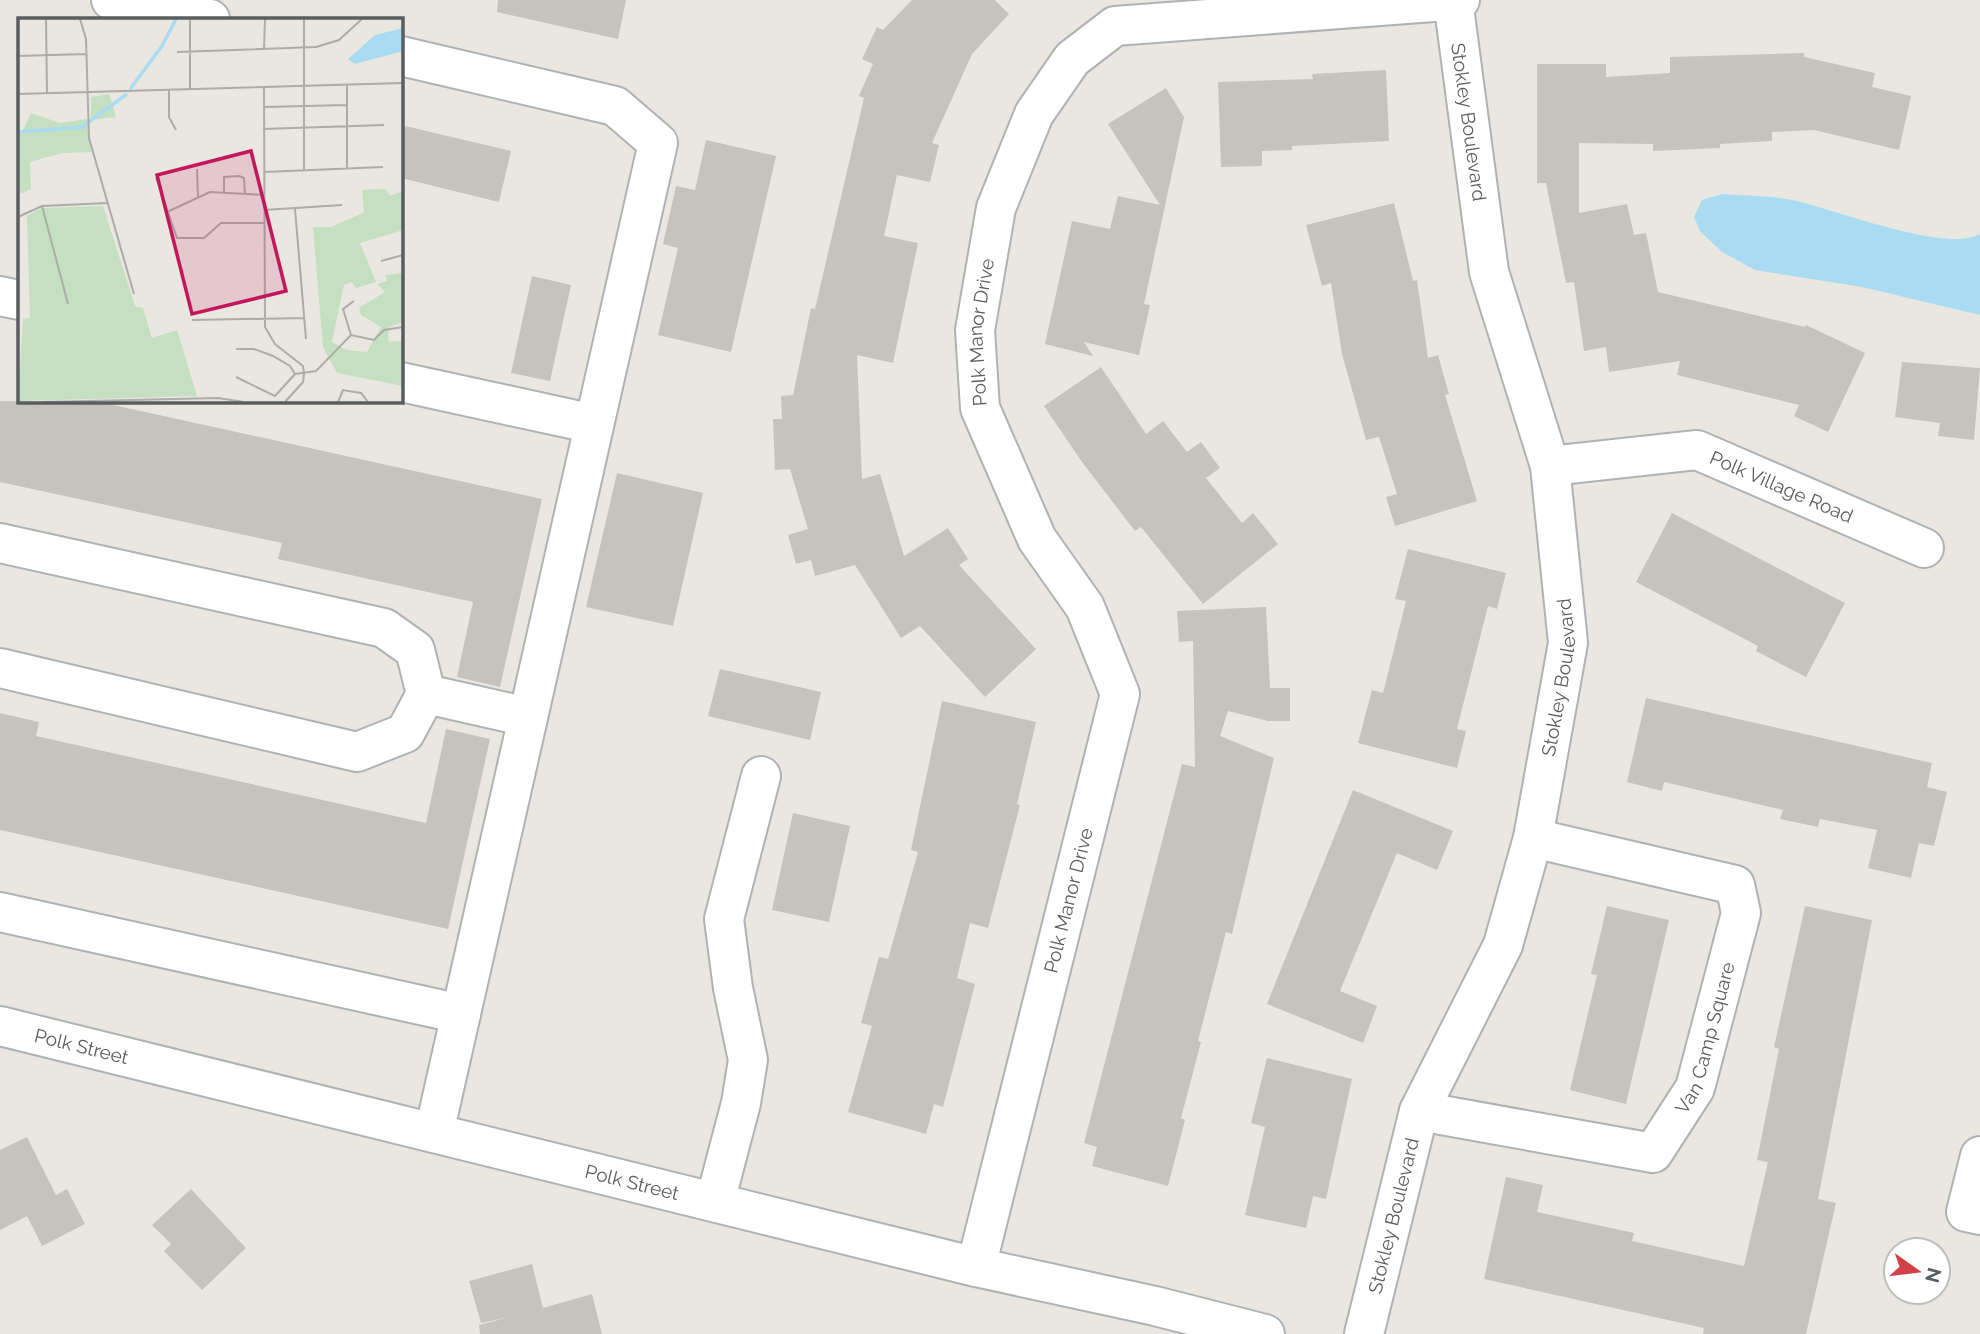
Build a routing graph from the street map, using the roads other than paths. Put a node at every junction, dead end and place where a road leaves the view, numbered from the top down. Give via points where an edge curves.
1 (111, 0) edge
2 (1453, 0) edge
3 (1460, 0) edge
4 (205, 18) edge
5 (402, 56) edge
6 (0, 296) edge
7 (18, 300) edge
8 (402, 382) edge
9 (594, 424) junction
10 (1550, 466) junction
11 (0, 543) edge
12 (1924, 548) dead end
13 (0, 668) edge
14 (426, 694) junction
15 (528, 717) junction
16 (761, 776) dead end
17 (1533, 838) junction
18 (0, 912) edge
19 (461, 1014) junction
20 (0, 1026) edge
21 (1419, 1111) junction
22 (434, 1133) junction
23 (1980, 1156) edge
24 (715, 1202) junction
25 (1980, 1215) edge
26 (976, 1267) junction
27 (1152, 1320) edge
28 (1265, 1334) edge
29 (1364, 1334) edge

1 - 4 street
2 - 3 street, Polk Manor Drive
2 - 10 street, Stokley Boulevard via 1489,272
2 - 26 street, Polk Manor Drive via 1115,26 1072,58 1034,114 996,208 975,330 980,408 1037,539 1085,607 1120,694
5 - 9 street via 615,106 658,143
6 - 7 street
8 - 9 street
9 - 15 street
10 - 12 street, Polk Village Road via 1697,450
10 - 17 street, Stokley Boulevard via 1568,643
11 - 14 street via 384,628 415,650
13 - 14 street via 357,752 405,733
14 - 15 street
15 - 19 street
16 - 24 street via 724,919 748,1060
17 - 21 street, Stokley Boulevard via 1503,945
17 - 21 street, Van Camp Square via 1735,884 1741,913 1695,1088 1653,1153
18 - 19 street
19 - 22 street
20 - 22 street, Polk Street
21 - 29 street, Stokley Boulevard
22 - 24 street, Polk Street
23 - 25 street via 1966,1212
24 - 26 street, Polk Street
26 - 27 street, Polk Street
27 - 28 street, Polk Street

